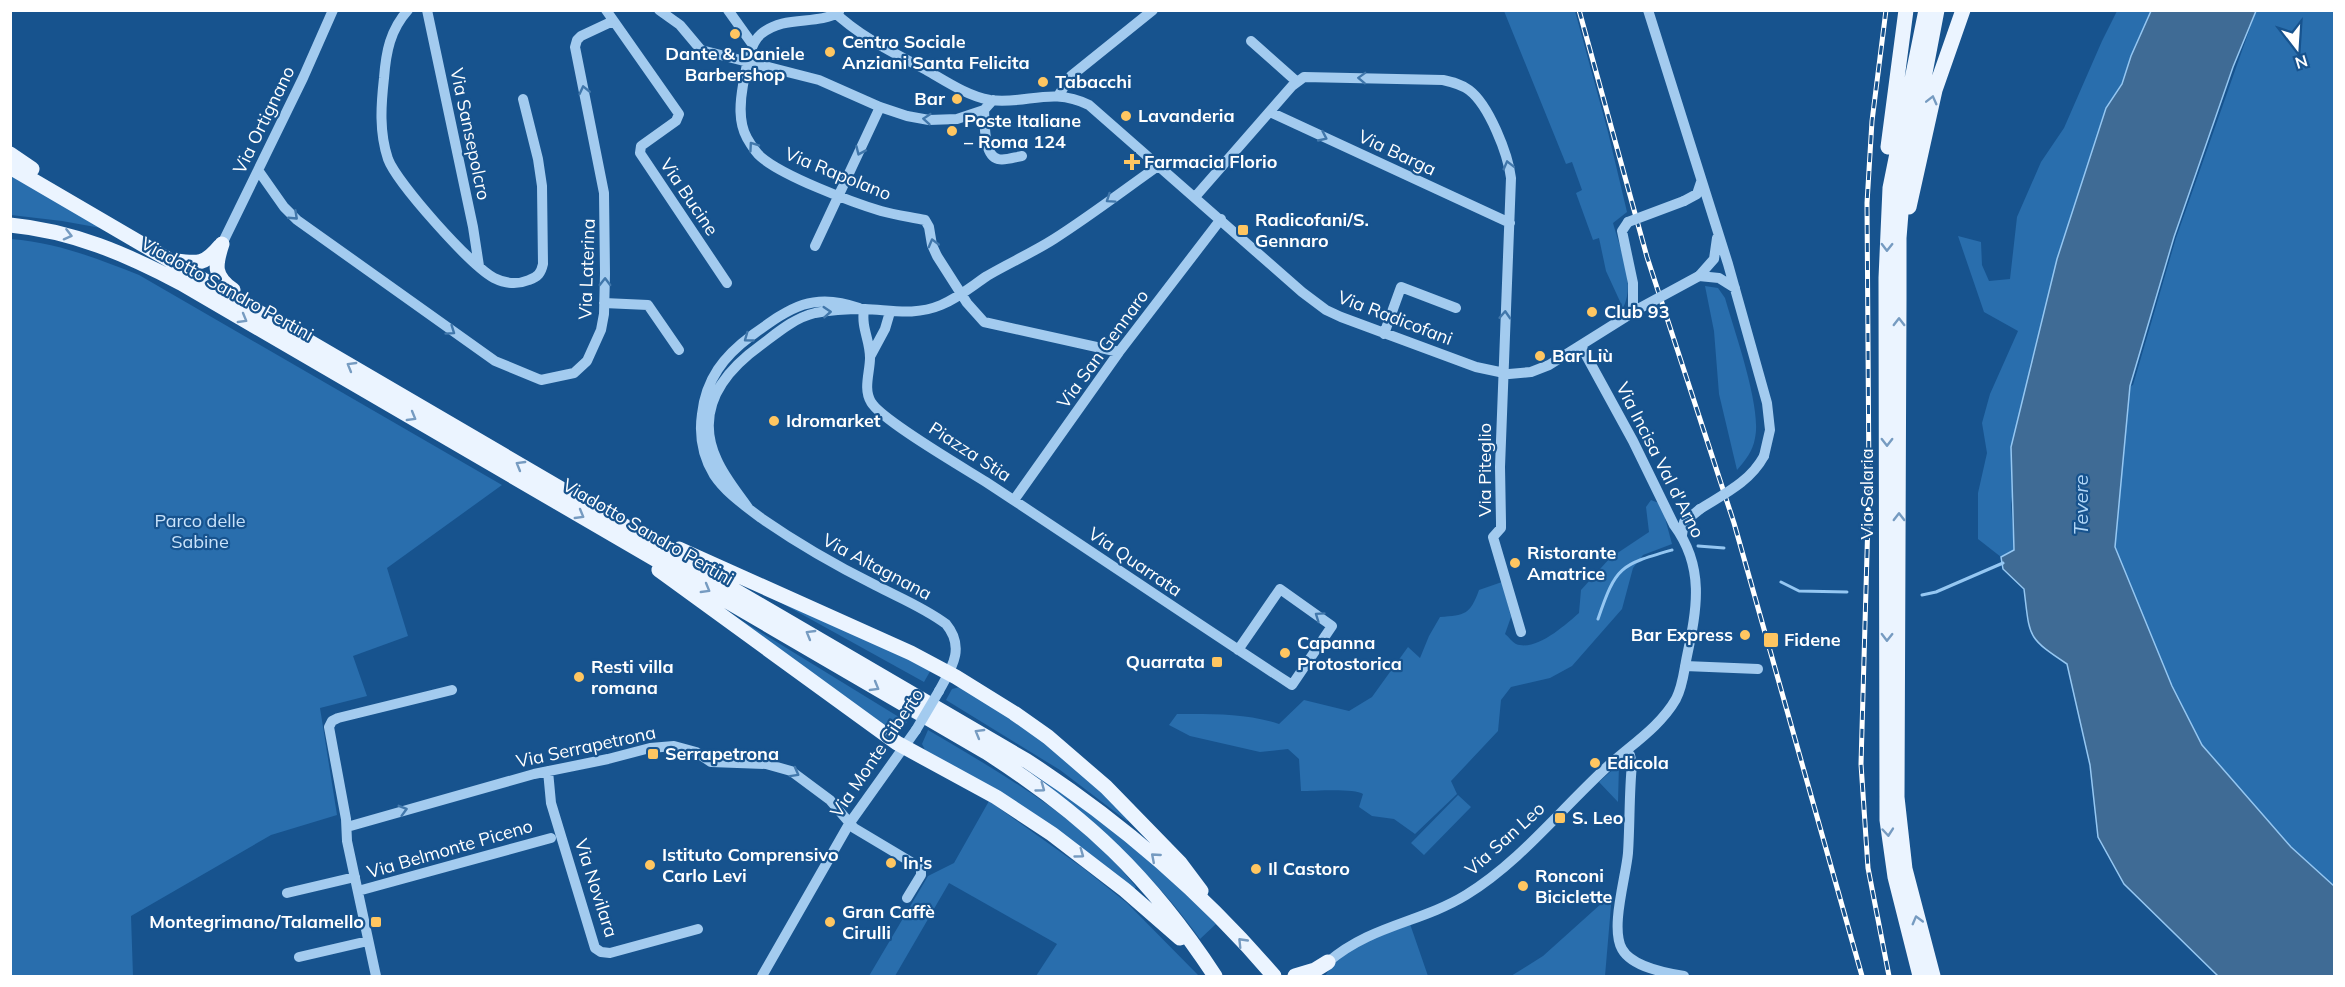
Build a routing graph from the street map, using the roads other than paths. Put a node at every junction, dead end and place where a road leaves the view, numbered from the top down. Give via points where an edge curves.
1 (333, 10) edge
2 (408, 10) edge
3 (427, 10) edge
4 (606, 10) edge
5 (659, 10) edge
6 (728, 10) edge
7 (1153, 10) edge
8 (1648, 10) edge
9 (1906, 10) edge
10 (1926, 10) edge
11 (1937, 10) edge
12 (1963, 10) edge
13 (836, 12) edge
14 (613, 21) junction
15 (1251, 41) dead end
16 (753, 45) junction
17 (749, 61) junction
18 (1296, 81) junction
19 (1058, 96) junction
20 (523, 99) dead end
21 (993, 100) junction
22 (880, 107) junction
23 (984, 110) junction
24 (1270, 112) junction
25 (10, 154) edge
26 (1022, 156) dead end
27 (1158, 166) junction
28 (10, 167) edge
29 (258, 170) junction
30 (1701, 182) junction
31 (1890, 188) junction
32 (839, 195) junction
33 (1195, 197) junction
34 (70, 202) junction
35 (1221, 219) junction
36 (1510, 223) junction
37 (10, 225) edge
38 (1717, 231) junction
39 (1899, 238) junction
40 (222, 244) junction
41 (816, 246) dead end
42 (167, 259) junction
43 (1728, 264) junction
44 (478, 266) junction
45 (1707, 273) junction
46 (727, 283) dead end
47 (1735, 288) junction
48 (961, 294) junction
49 (604, 303) junction
50 (1456, 308) dead end
51 (864, 309) junction
52 (1636, 310) junction
53 (890, 312) junction
54 (794, 314) junction
55 (266, 316) junction
56 (1384, 334) junction
57 (1581, 346) junction
58 (679, 350) dead end
59 (1119, 352) junction
60 (870, 358) junction
61 (1503, 374) junction
62 (1014, 500) junction
63 (749, 509) junction
64 (622, 532) junction
65 (1682, 536) junction
66 (1521, 632) dead end
67 (1242, 653) junction
68 (1685, 666) junction
69 (1758, 669) dead end
70 (948, 673) junction
71 (452, 690) dead end
72 (905, 747) junction
73 (1626, 751) junction
74 (548, 771) junction
75 (849, 824) junction
76 (347, 826) junction
77 (550, 838) dead end
78 (355, 877) junction
79 (358, 891) junction
80 (287, 893) dead end
81 (908, 898) dead end
82 (1212, 912) junction
83 (698, 929) dead end
84 (368, 941) junction
85 (299, 957) dead end
86 (1328, 962) junction
87 (1206, 963) junction
88 (1276, 975) edge
89 (376, 976) edge
90 (762, 976) edge
91 (1215, 976) edge
92 (1296, 976) edge
93 (1320, 976) edge
94 (1684, 976) edge
95 (1920, 976) edge
96 (1933, 976) edge

1 - 29 street, Via Ortignano
2 - 44 street via 392,32 386,58 381,118 388,160 399,180
3 - 44 street, Via Sansepolcro via 471,215
4 - 14 street
5 - 17 street via 680,25 698,48
6 - 16 street
7 - 19 street via 1071,76
8 - 30 street
9 - 31 main road via 1887,156
10 - 31 main road, Via Salaria
11 - 39 main road, Via Salaria via 1906,166
39 -> 12 main road via 1935,90
13 - 16 street via 778,25 763,33
13 - 21 street, Via Radicofani via 865,37 975,96
14 - 46 street, Via Bucine via 679,114 676,121 641,146 640,153
49 -> 14 street, Via Laterina via 604,193 575,47 581,36
15 - 18 street
16 - 17 street, Via Rapolano
17 - 22 street via 819,80
32 -> 17 street, Via Rapolano via 776,168 754,148 741,113
18 - 24 street
36 -> 18 street, Via Piteglio via 1511,178 1507,158 1483,106 1467,88 1443,80 1306,76
19 - 21 street, Via Radicofani
19 - 27 street, Via Radicofani via 1094,108
20 - 44 street via 542,186 542,269 533,279 513,283 491,276
21 - 23 street
23 -> 22 street via 963,118 938,120 914,118
22 -> 32 street
23 - 26 street via 990,155 999,160
24 - 33 street
24 -> 36 street, Via Barga
25 - 34 main road via 53,183
27 - 33 street, Via Radicofani
27 -> 48 street via 1054,238
28 - 34 main road, Viadotto Sandro Pertini
29 - 40 street, Via Ortignano
29 -> 49 street, Via Laterina via 289,213 303,224 488,357 536,379 571,375 584,365 601,330
30 - 38 street
30 - 52 street, bridge via 1697,194 1628,222 1622,231
31 -> 95 main road, Via Salaria via 1886,278 1886,805 1894,877
32 - 41 street
48 -> 32 street, Via Rapolano via 934,250 925,220 882,212
33 - 35 street, Via Radicofani
34 - 42 main road, Viadotto Sandro Pertini
35 - 56 street, Via Radicofani via 1322,307
35 - 59 street, Via San Gennaro
61 -> 36 street, Via Piteglio
37 -> 64 main road, Viadotto Sandro Pertini via 54,232 123,253
38 - 43 street
38 - 45 street via 1716,255
96 -> 39 main road, Via Salaria via 1905,869 1898,797
40 - 42 main road via 203,262
40 - 55 main road via 216,265 220,279
42 - 55 main road, Viadotto Sandro Pertini
43 - 45 street, Via Radicofani
43 - 47 street
45 - 47 street
45 - 52 street, Via Radicofani, bridge
47 - 65 street, bridge via 1768,408 1770,435 1764,456 1746,479 1684,522
48 - 53 street via 937,307
48 - 59 street via 977,316 991,325
49 - 58 street via 648,305
50 - 56 street via 1401,287
51 - 53 street
54 -> 51 street, Via Altagnana
51 - 54 street, Via Altagnana via 828,300 817,301
51 - 60 street via 862,324
52 - 57 street, Via Radicofani
53 - 60 street
54 - 63 street, Via Altagnana via 779,332 727,373 710,411 714,453
54 -> 63 street, Via Altagnana via 754,334 732,351 716,370 704,400 701,430 708,462 721,484
64 -> 55 main road, Viadotto Sandro Pertini
56 - 61 street, Via Radicofani
57 - 61 street, Via Radicofani via 1538,370
57 - 65 street, Via Incisa Val d'Arno
59 - 62 street, Via San Gennaro
60 - 62 street, Piazza Stia via 867,392 879,411
61 - 66 street, Via Piteglio via 1501,522 1493,537
62 - 67 street, Via Quarrata
63 - 70 street, Via Altagnana via 813,552 944,622 956,646
64 - 70 main road via 732,571
64 - 72 main road via 709,608
82 -> 64 main road, Viadotto Sandro Pertini via 1130,836 1036,767
64 -> 87 main road, Viadotto Sandro Pertini via 1036,785 1076,815 1138,875 1171,912
65 - 68 street, Via Incisa Val d'Arno via 1693,568 1697,601
67 -> 67 street, Via Quarrata via 1292,685 1332,626 1280,589
68 - 69 street
68 - 73 street, Via Incisa Val d'Arno via 1679,692 1668,711
70 - 72 street, Via Monte Giberto, bridge
70 - 82 main road via 1031,724 1106,787 1180,863 1200,888
71 - 76 street via 330,723
72 - 75 street, Via Monte Giberto
72 -> 87 main road via 1009,805 1086,858
73 - 86 street, Via San Leo via 1474,890 1431,913 1364,938
73 - 94 street via 1632,764 1628,853 1618,923 1620,945 1629,957 1643,965
74 -> 75 street, Via Serrapetrona via 650,748 679,747 711,762 766,764 791,771 830,800
76 -> 74 street, Via Serrapetrona
74 - 83 street, Via Novilara via 551,804 595,948 610,953
75 - 81 street via 921,868
75 - 90 street, Via Monte Giberto
76 - 78 street
77 - 79 street, Via Belmonte Piceno
78 - 79 street
78 - 80 street
79 - 84 street
88 -> 82 main road
84 - 85 street
84 - 89 street
86 - 92 main road
86 - 93 main road
87 - 91 main road

